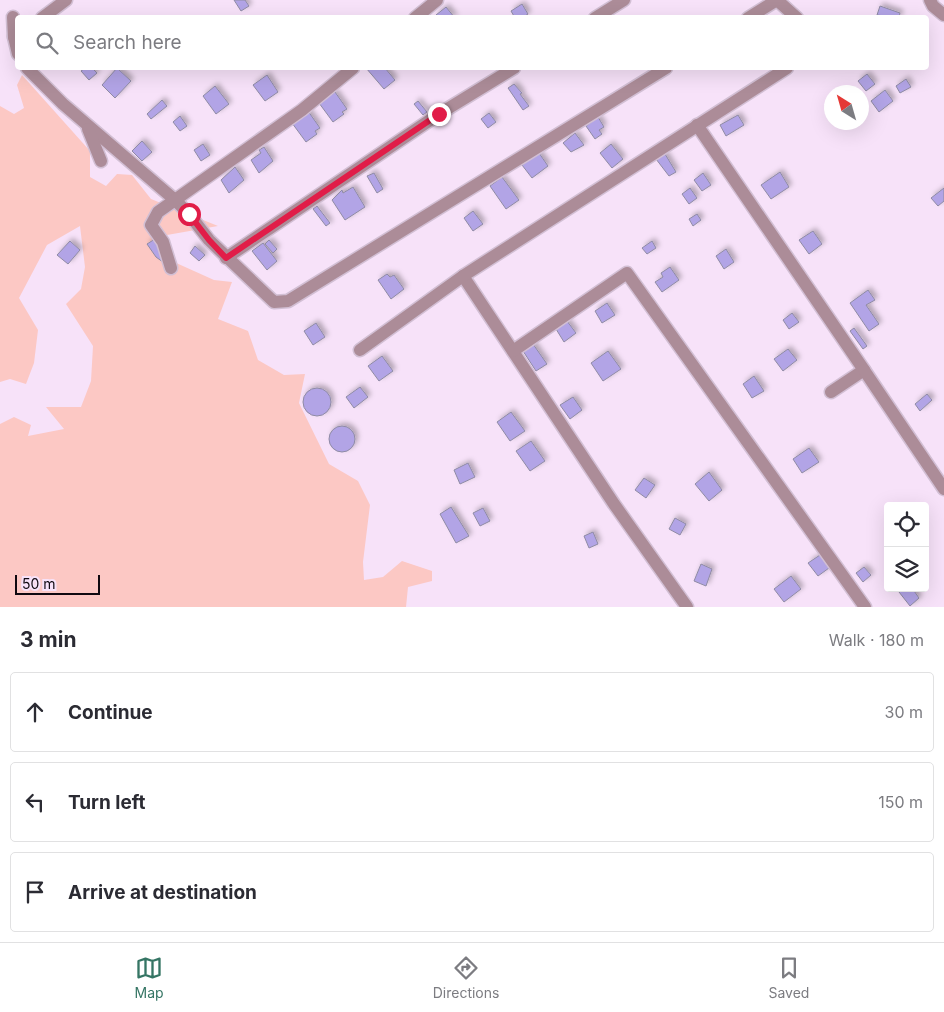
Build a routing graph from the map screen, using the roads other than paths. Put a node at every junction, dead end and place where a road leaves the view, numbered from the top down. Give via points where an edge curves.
1 (66, 0) edge
2 (438, 0) edge
3 (624, 0) edge
4 (777, 0) edge
5 (930, 0) edge
6 (46, 15) edge
7 (419, 15) edge
8 (600, 15) edge
9 (753, 15) edge
10 (794, 15) edge
11 (944, 15) edge
12 (13, 17) dead end
13 (15, 29) edge
14 (29, 70) edge
15 (351, 70) edge
16 (511, 70) edge
17 (663, 70) edge
18 (784, 70) edge
19 (86, 124) junction
20 (697, 125) junction
21 (101, 162) dead end
22 (175, 200) junction
23 (226, 258) junction
24 (171, 268) dead end
25 (463, 276) junction
26 (360, 350) dead end
27 (513, 351) junction
28 (864, 370) junction
29 (830, 392) dead end
30 (944, 489) edge
31 (687, 607) edge
32 (865, 607) edge

1 - 6 street
2 - 7 street
3 - 8 street
4 - 9 street
4 - 10 street
5 - 11 street
12 - 13 street
14 - 19 street
15 - 22 street via 302,110
16 - 23 street via 439,114
17 - 23 street via 288,301 274,302
18 - 20 street
19 - 21 street
19 - 22 street
20 - 25 street
20 - 28 street
22 - 23 street
22 - 24 street via 158,212 151,225 163,242
25 - 26 street
25 - 27 street
27 - 31 street
27 - 32 street via 628,273
28 - 29 street
28 - 30 street

